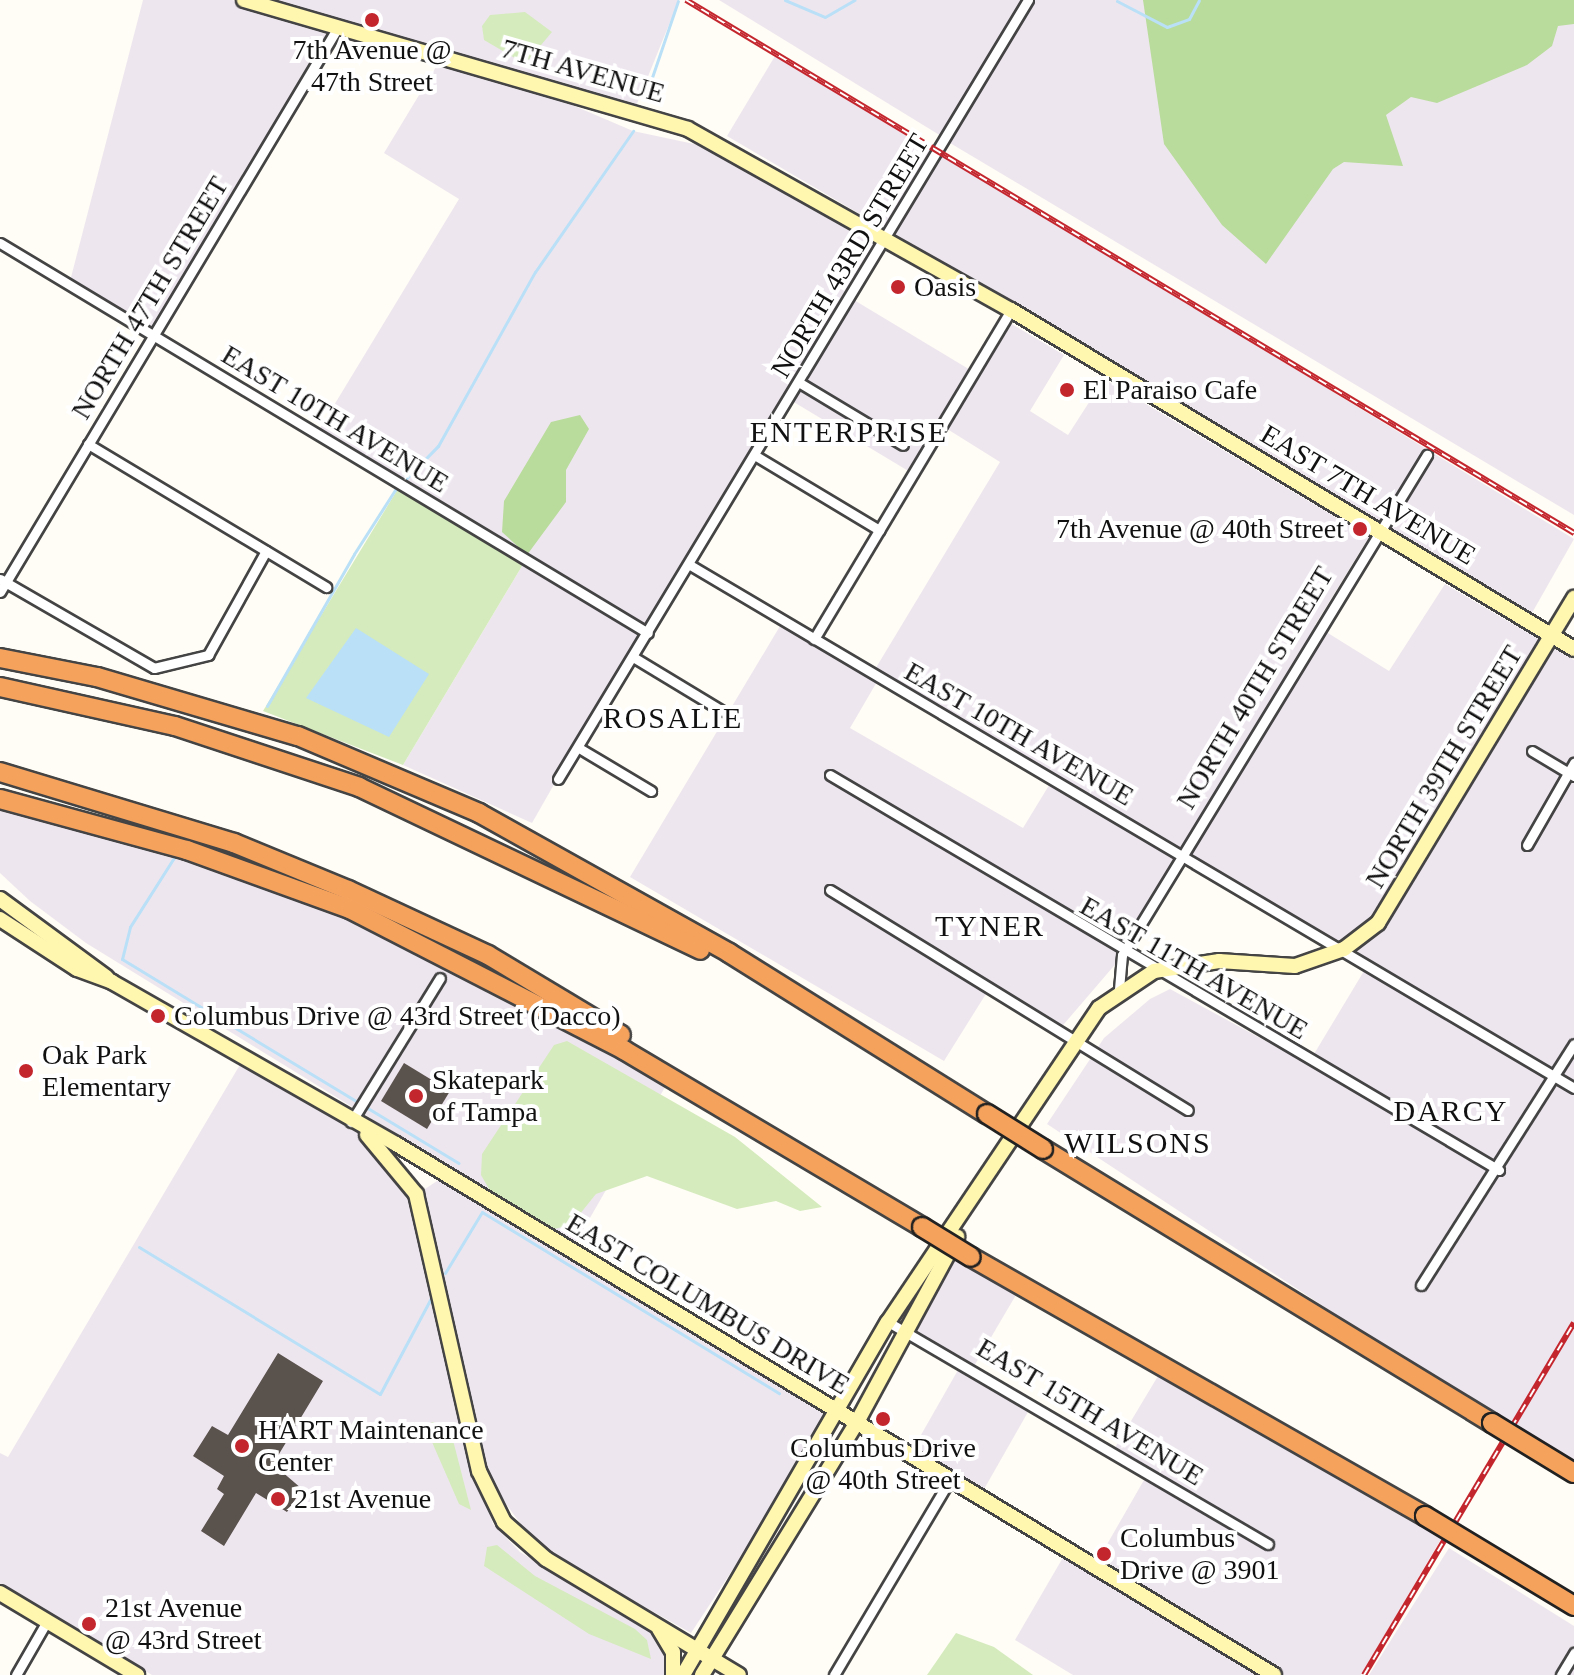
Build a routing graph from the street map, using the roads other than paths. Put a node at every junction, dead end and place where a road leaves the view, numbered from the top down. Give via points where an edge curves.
1 (244, 0) edge
2 (1028, 0) edge
3 (338, 27) junction
4 (886, 241) junction
5 (0, 243) edge
6 (1011, 310) junction
7 (153, 335) junction
8 (800, 383) junction
9 (88, 444) junction
10 (903, 445) dead end
11 (1427, 455) dead end
12 (756, 456) junction
13 (879, 530) junction
14 (1381, 533) junction
15 (266, 551) junction
16 (690, 565) junction
17 (3, 580) edge
18 (326, 587) dead end
19 (0, 592) edge
20 (1574, 598) edge
21 (648, 633) junction
22 (1552, 636) junction
23 (814, 639) junction
24 (1574, 649) edge
25 (633, 657) junction
26 (0, 658) edge
27 (0, 687) edge
28 (722, 711) dead end
29 (579, 748) junction
30 (1532, 751) dead end
31 (1572, 771) edge
32 (0, 772) edge
33 (830, 775) dead end
34 (558, 779) dead end
35 (651, 791) dead end
36 (0, 799) edge
37 (1527, 845) dead end
38 (1184, 856) junction
39 (830, 890) dead end
40 (0, 899) edge
41 (0, 922) edge
42 (1127, 947) junction
43 (1344, 949) junction
44 (1154, 971) junction
45 (440, 978) dead end
46 (112, 982) junction
47 (1119, 989) junction
48 (831, 1017) junction
49 (1077, 1037) junction
50 (1574, 1044) edge
51 (1555, 1077) junction
52 (1574, 1088) edge
53 (1188, 1110) dead end
54 (746, 1119) junction
55 (351, 1122) junction
56 (432, 1167) junction
57 (1499, 1170) junction
58 (409, 1182) junction
59 (964, 1218) junction
60 (1421, 1285) dead end
61 (888, 1322) junction
62 (911, 1330) junction
63 (837, 1411) junction
64 (856, 1424) junction
65 (1574, 1473) edge
66 (949, 1481) junction
67 (1268, 1544) dead end
68 (0, 1593) edge
69 (1574, 1606) edge
70 (47, 1621) junction
71 (657, 1625) junction
72 (1574, 1653) edge
73 (706, 1654) junction
74 (16, 1675) edge
75 (137, 1675) edge
76 (673, 1675) edge
77 (683, 1675) edge
78 (702, 1675) edge
79 (739, 1675) edge
80 (834, 1675) edge
81 (1274, 1675) edge
82 (1561, 1675) edge

1 - 3 main road, 7TH AVENUE
2 - 4 street, NORTH 43RD STREET
3 - 4 main road, 7TH AVENUE via 688,129
3 - 7 street, NORTH 47TH STREET
4 - 6 main road, EAST 7TH AVENUE
4 - 8 street, NORTH 43RD STREET
5 - 7 street, EAST 10TH AVENUE
6 - 13 street
6 - 14 main road, EAST 7TH AVENUE
7 - 9 street, NORTH 47TH STREET
7 - 21 street, EAST 10TH AVENUE
8 - 10 street
8 - 12 street, NORTH 43RD STREET
9 - 15 street
9 - 17 street, NORTH 47TH STREET
11 - 14 street, NORTH 40TH STREET
12 - 13 street
12 - 16 street, NORTH 43RD STREET
13 - 23 street
14 - 22 main road, EAST 7TH AVENUE
14 - 38 street, NORTH 40TH STREET
15 - 17 street via 208,655 154,668
15 - 18 street
16 - 21 street, NORTH 43RD STREET
16 - 23 street, EAST 10TH AVENUE
17 - 19 street, NORTH 47TH STREET
20 - 22 main road, NORTH 39TH STREET
21 - 25 street, NORTH 43RD STREET
22 - 24 main road, EAST 7TH AVENUE
22 - 43 main road, NORTH 39TH STREET via 1392,907
23 - 38 street, EAST 10TH AVENUE
25 - 28 street
25 - 29 street, NORTH 43RD STREET
26 - 48 highway via 210,710 386,771 571,862
27 - 48 highway via 175,726 359,787 524,861
29 - 34 street, NORTH 43RD STREET
29 - 35 street
30 - 31 street
31 - 37 street
32 - 54 highway via 234,843 422,923 545,987
33 - 42 street, EAST 11TH AVENUE via 1046,908
36 - 54 highway via 187,850 350,909 516,990
38 - 42 street, NORTH 40TH STREET
38 - 43 street, EAST 10TH AVENUE
39 - 49 street
40 - 46 main road, EAST COLUMBUS DRIVE
41 - 46 main road, EAST COLUMBUS DRIVE
42 - 44 street, EAST 11TH AVENUE
42 - 47 street, NORTH 40TH STREET via 1116,966
43 - 44 main road via 1295,966 1219,961
43 - 51 street, EAST 10TH AVENUE
44 - 47 main road
44 - 57 street, EAST 11TH AVENUE
45 - 55 street
46 - 55 main road, EAST COLUMBUS DRIVE
47 - 49 main road
48 - 65 highway, bridge
49 - 53 street
49 - 59 main road
50 - 51 street
51 - 52 street, EAST 10TH AVENUE
51 - 57 street
54 - 69 highway, bridge via 971,1257
55 - 56 main road, EAST COLUMBUS DRIVE
55 - 58 main road
56 - 58 main road
56 - 63 main road, EAST COLUMBUS DRIVE
57 - 60 street
58 - 71 main road via 493,1506 530,1548
59 - 61 main road
59 - 62 main road via 947,1266
61 - 62 street, EAST 15TH AVENUE
61 - 63 main road
62 - 64 main road
62 - 67 street, EAST 15TH AVENUE
63 - 64 main road, EAST COLUMBUS DRIVE
63 - 73 main road
64 - 66 main road, EAST COLUMBUS DRIVE
64 - 73 main road
66 - 80 street
66 - 81 main road, EAST COLUMBUS DRIVE
68 - 70 main road
70 - 74 street
70 - 75 main road
71 - 73 main road
71 - 76 main road via 673,1652
72 - 82 street
73 - 77 main road
73 - 78 main road
73 - 79 main road

